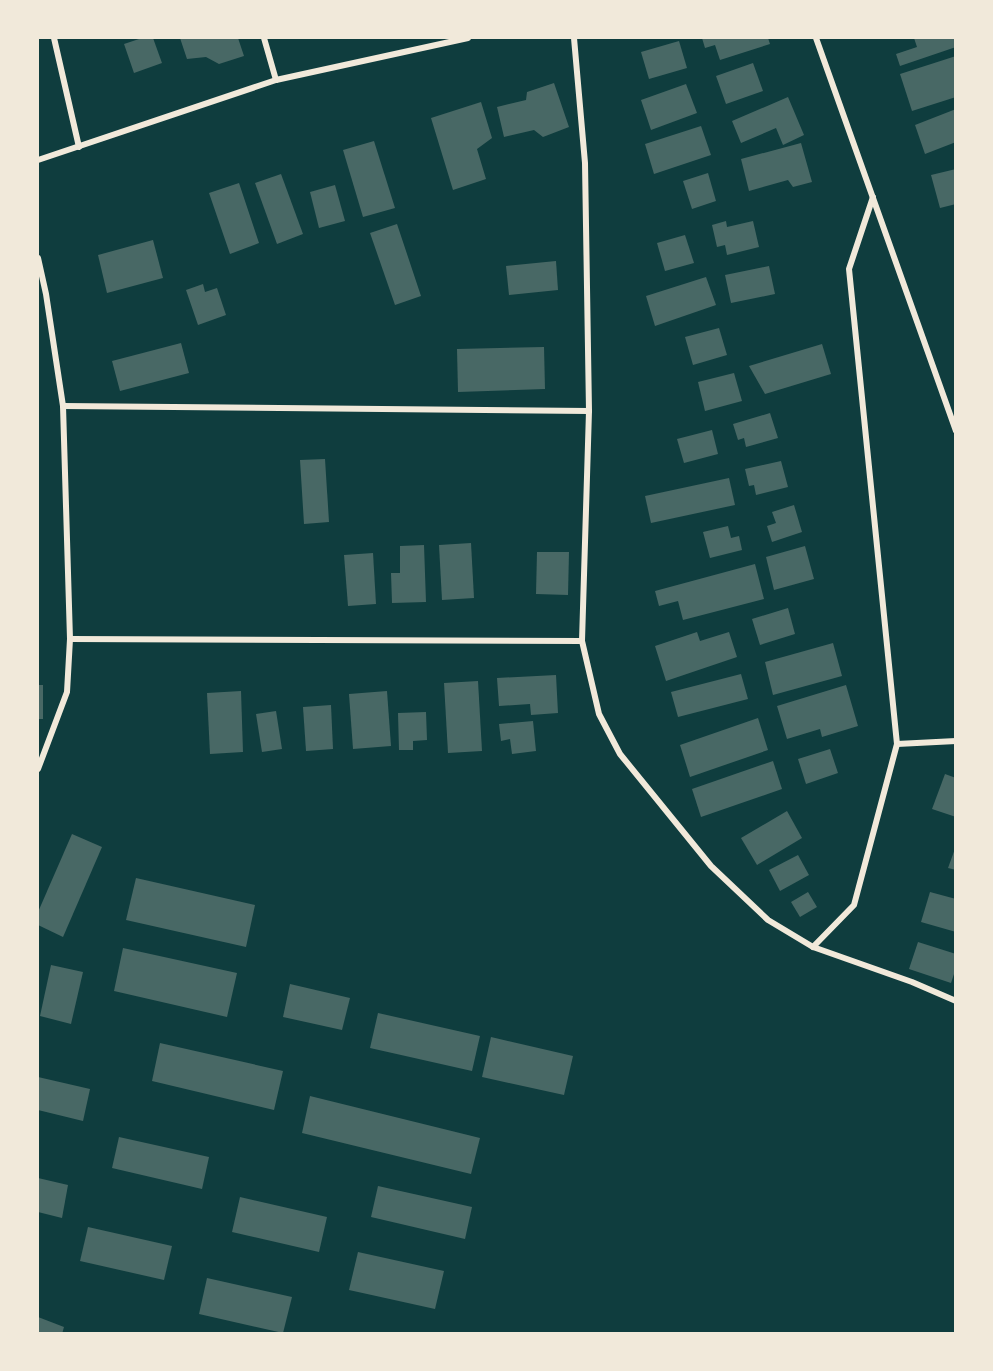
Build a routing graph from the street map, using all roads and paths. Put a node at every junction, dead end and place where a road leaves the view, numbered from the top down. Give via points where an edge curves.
1 (54, 38) edge
2 (264, 38) edge
3 (465, 38) edge
4 (574, 38) edge
5 (816, 38) edge
6 (276, 80) junction
7 (79, 147) junction
8 (38, 160) edge
9 (873, 197) junction
10 (38, 258) edge
11 (63, 406) junction
12 (589, 411) junction
13 (956, 431) edge
14 (70, 639) junction
15 (582, 641) junction
16 (956, 741) edge
17 (897, 744) junction
18 (38, 769) edge
19 (813, 947) junction
20 (956, 1001) edge

1 - 7 street
2 - 6 street
3 - 6 street
4 - 12 street via 585,163
5 - 9 street
6 - 7 street
7 - 8 street
9 - 13 street
9 - 17 street via 849,269
10 - 11 street
11 - 12 street
11 - 14 street
12 - 15 street
14 - 15 street
14 - 18 street via 67,692
15 - 19 street via 599,714 620,754 711,866 768,920
16 - 17 street
17 - 19 street via 854,905
19 - 20 street

